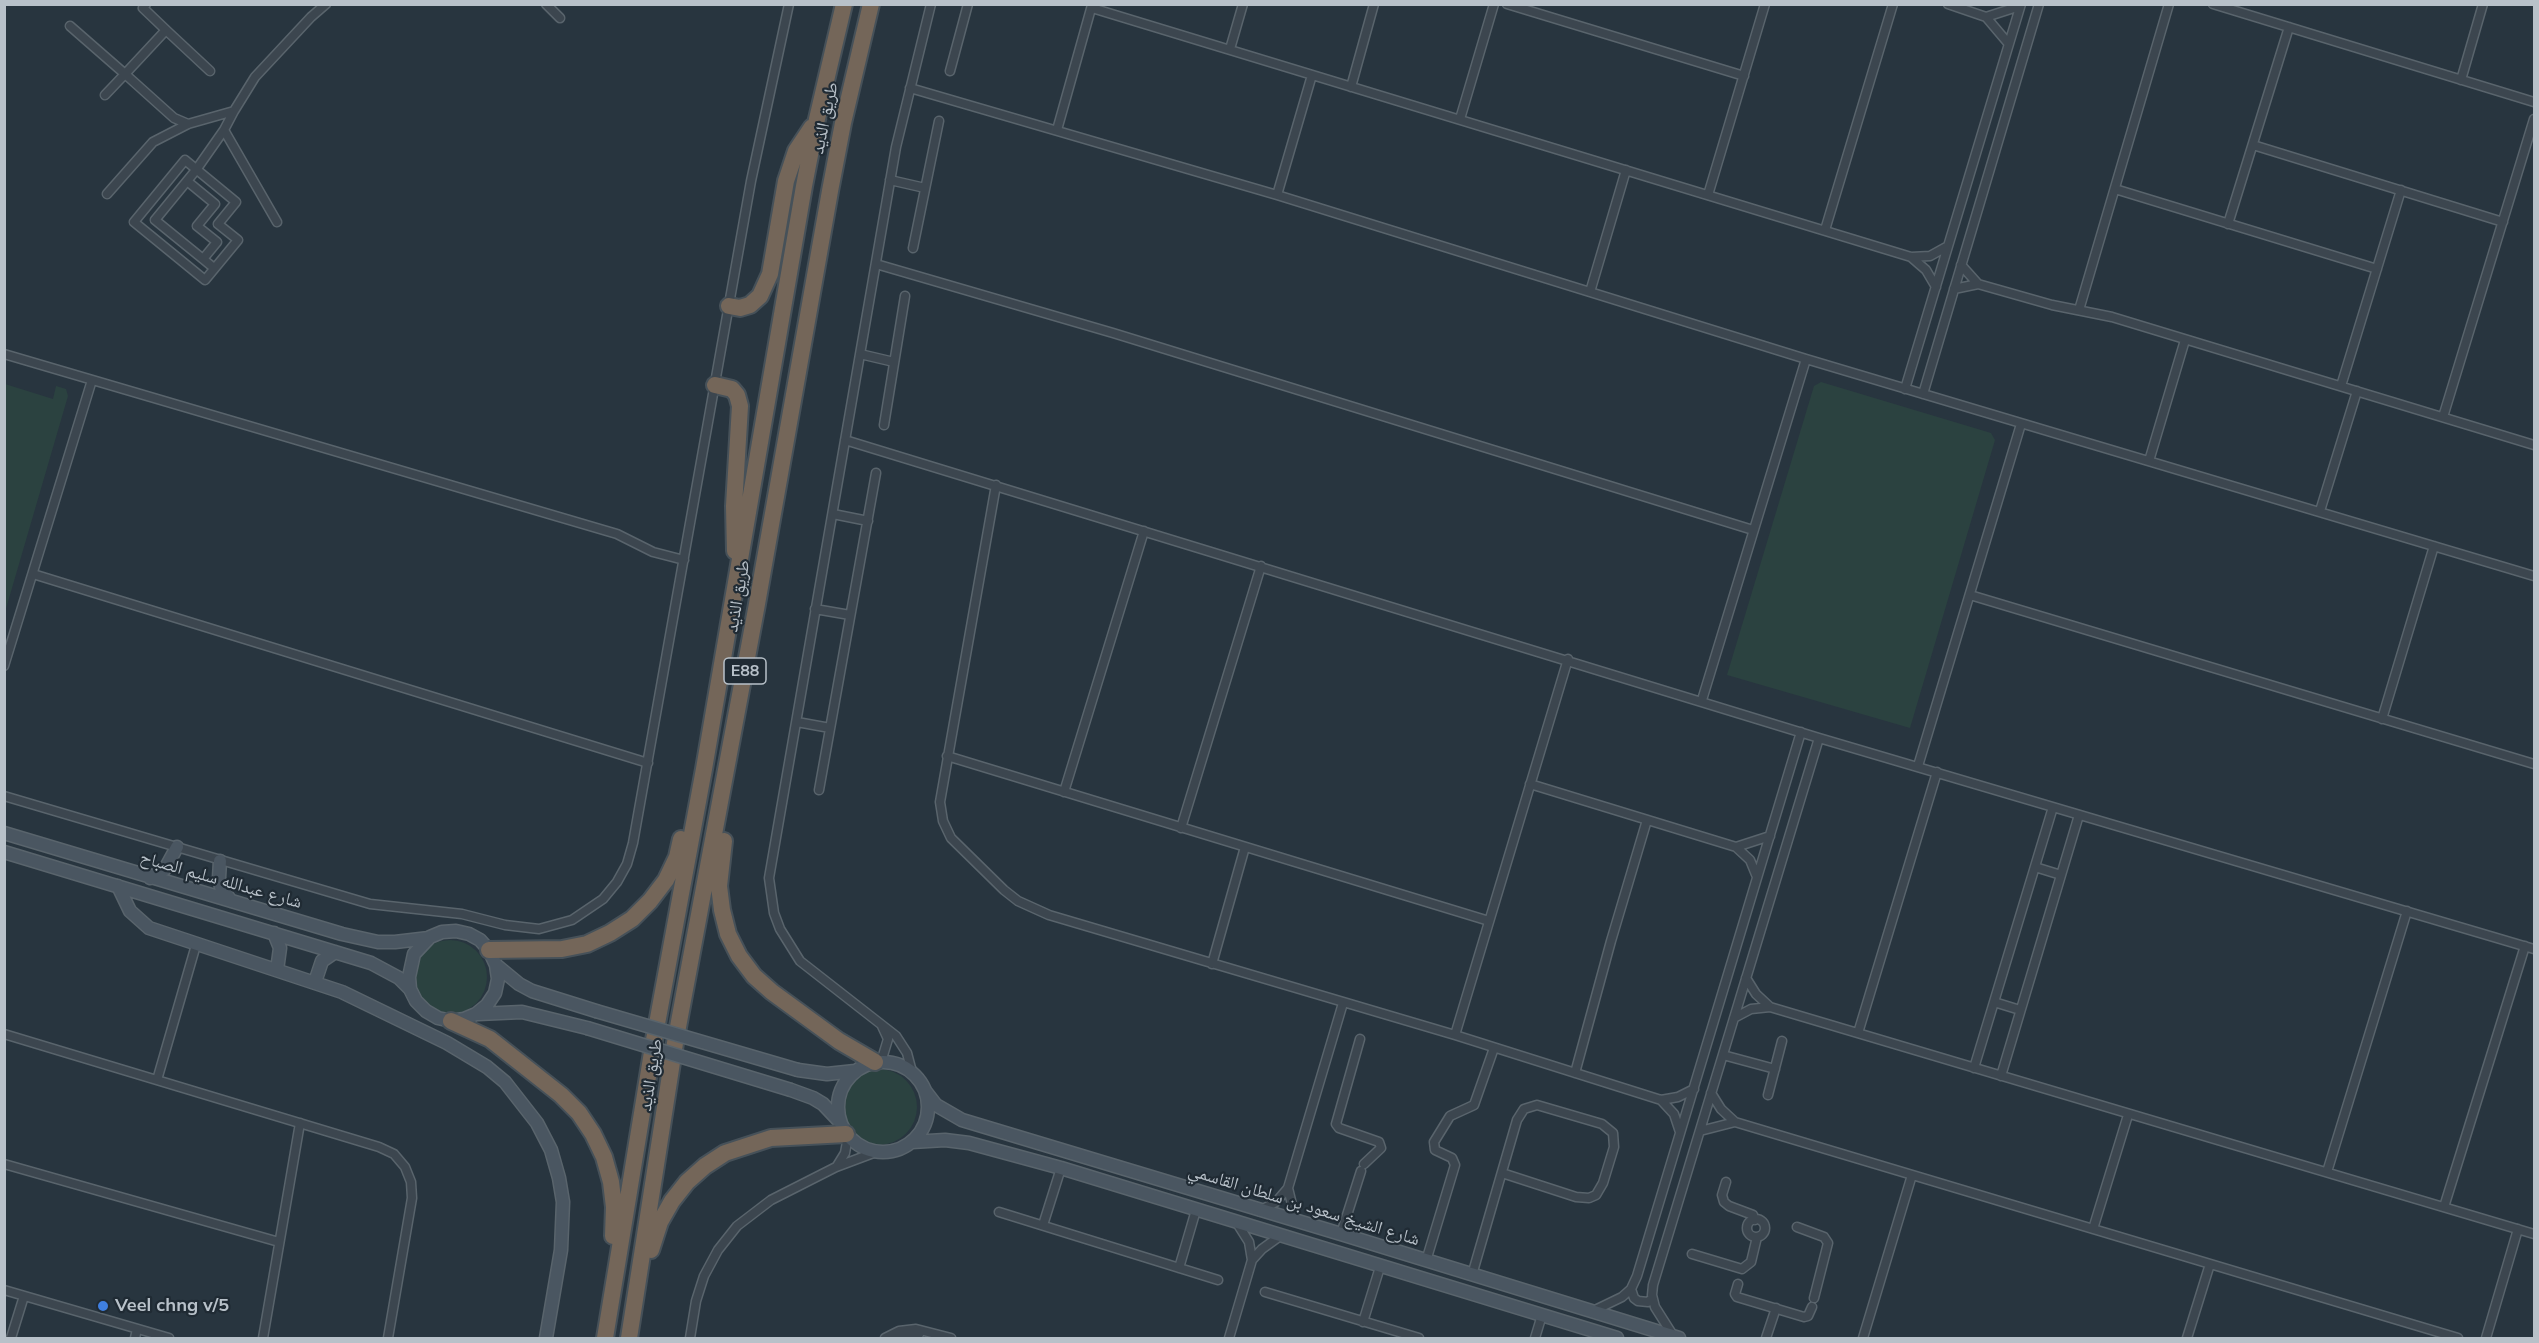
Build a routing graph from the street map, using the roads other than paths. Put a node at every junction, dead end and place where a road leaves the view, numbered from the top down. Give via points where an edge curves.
1 (146, 4) edge
2 (326, 4) edge
3 (546, 4) edge
4 (789, 4) edge
5 (844, 4) edge
6 (871, 4) edge
7 (931, 4) edge
8 (968, 4) edge
9 (1243, 4) edge
10 (1374, 4) edge
11 (1494, 4) edge
12 (1508, 4) edge
13 (1765, 4) edge
14 (1893, 4) edge
15 (1948, 4) edge
16 (2038, 4) edge
17 (2169, 4) edge
18 (2213, 4) edge
19 (2483, 4) edge
20 (2020, 5) edge
21 (1092, 6) edge
22 (1986, 17) junction
23 (560, 18) dead end
24 (70, 26) dead end
25 (2289, 27) junction
26 (166, 30) junction
27 (2008, 44) junction
28 (1230, 49) junction
29 (950, 70) dead end
30 (210, 71) dead end
31 (125, 74) junction
32 (1312, 75) junction
33 (1744, 76) junction
34 (2461, 80) junction
35 (1351, 87) junction
36 (910, 88) junction
37 (105, 95) dead end
38 (2535, 102) edge
39 (234, 111) junction
40 (817, 119) junction
41 (1460, 119) junction
42 (2535, 119) edge
43 (939, 121) dead end
44 (188, 124) junction
45 (224, 130) junction
46 (1057, 130) junction
47 (2253, 144) junction
48 (196, 170) junction
49 (1626, 170) junction
50 (890, 180) junction
51 (187, 181) junction
52 (925, 188) junction
53 (2115, 189) junction
54 (2401, 190) junction
55 (107, 194) dead end
56 (1277, 195) junction
57 (1708, 195) junction
58 (277, 222) dead end
59 (2503, 222) junction
60 (2228, 224) junction
61 (1826, 230) junction
62 (1948, 246) junction
63 (913, 248) dead end
64 (1911, 257) junction
65 (203, 259) junction
66 (876, 264) junction
67 (1961, 265) junction
68 (214, 268) junction
69 (2377, 269) junction
70 (1978, 284) junction
71 (1936, 287) junction
72 (1954, 289) junction
73 (1590, 292) junction
74 (905, 296) dead end
75 (729, 306) junction
76 (2079, 310) junction
77 (2185, 340) junction
78 (4, 354) edge
79 (860, 354) junction
80 (1806, 359) junction
81 (894, 362) junction
82 (92, 380) junction
83 (715, 385) junction
84 (2341, 386) junction
85 (1905, 389) junction
86 (2356, 391) junction
87 (1923, 394) junction
88 (2443, 417) junction
89 (2021, 424) junction
90 (884, 425) dead end
91 (845, 440) junction
92 (2535, 444) edge
93 (2149, 461) junction
94 (876, 473) dead end
95 (996, 485) junction
96 (2320, 511) junction
97 (833, 514) junction
98 (867, 521) junction
99 (1753, 530) junction
100 (1144, 531) junction
101 (2434, 546) junction
102 (684, 560) junction
103 (1262, 566) junction
104 (738, 568) junction
105 (33, 574) junction
106 (2535, 576) edge
107 (1970, 595) junction
108 (733, 598) junction
109 (757, 604) junction
110 (816, 609) junction
111 (850, 615) junction
112 (1568, 659) junction
113 (4, 666) edge
114 (1702, 700) junction
115 (2382, 719) junction
116 (797, 722) junction
117 (830, 728) junction
118 (1801, 732) junction
119 (1819, 738) junction
120 (946, 756) junction
121 (648, 763) junction
122 (2535, 764) edge
123 (1918, 766) junction
124 (1937, 772) junction
125 (1530, 784) junction
126 (819, 790) dead end
127 (1064, 792) junction
128 (4, 796) edge
129 (2053, 807) junction
130 (2079, 815) junction
131 (1647, 820) junction
132 (1181, 828) junction
133 (4, 833) edge
134 (1770, 836) junction
135 (177, 847) junction
136 (1245, 847) junction
137 (1736, 847) junction
138 (4, 852) edge
139 (220, 861) junction
140 (2035, 867) junction
141 (2061, 875) junction
142 (1757, 877) junction
143 (150, 878) junction
144 (118, 886) junction
145 (231, 901) junction
146 (2407, 911) junction
147 (1490, 921) junction
148 (274, 933) junction
149 (430, 937) junction
150 (196, 945) junction
151 (2524, 946) junction
152 (2535, 949) edge
153 (335, 952) junction
154 (493, 958) junction
155 (1212, 964) junction
156 (277, 970) junction
157 (1746, 978) junction
158 (315, 982) junction
159 (410, 989) junction
160 (1994, 1002) junction
161 (1343, 1003) junction
162 (1770, 1006) junction
163 (2020, 1010) junction
164 (476, 1014) junction
165 (1734, 1018) junction
166 (451, 1021) junction
167 (880, 1023) junction
168 (1858, 1033) junction
169 (4, 1034) edge
170 (1455, 1035) junction
171 (1360, 1040) dead end
172 (1782, 1041) dead end
173 (1494, 1048) junction
174 (1723, 1055) junction
175 (878, 1062) junction
176 (1974, 1068) junction
177 (1775, 1069) junction
178 (855, 1071) junction
179 (912, 1072) junction
180 (1575, 1073) junction
181 (2001, 1076) junction
182 (157, 1080) junction
183 (1694, 1089) junction
184 (926, 1092) junction
185 (1712, 1094) junction
186 (1768, 1095) dead end
187 (1661, 1100) junction
188 (2128, 1114) junction
189 (1735, 1122) junction
190 (300, 1124) junction
191 (845, 1131) junction
192 (1700, 1131) junction
193 (1680, 1134) junction
194 (912, 1142) junction
195 (876, 1152) junction
196 (4, 1164) edge
197 (836, 1167) junction
198 (1061, 1168) junction
199 (2327, 1172) junction
200 (1502, 1173) junction
201 (1911, 1175) junction
202 (1726, 1182) dead end
203 (1288, 1188) junction
204 (2444, 1207) junction
205 (1196, 1210) junction
206 (1259, 1211) junction
207 (999, 1212) dead end
208 (1296, 1221) junction
209 (1238, 1223) junction
210 (1043, 1225) junction
211 (1797, 1227) dead end
212 (2094, 1229) junction
213 (2518, 1229) junction
214 (1341, 1234) junction
215 (2535, 1234) edge
216 (1280, 1236) junction
217 (279, 1242) junction
218 (1692, 1254) dead end
219 (1252, 1260) junction
220 (1426, 1261) junction
221 (2210, 1264) junction
222 (1380, 1267) junction
223 (1179, 1268) junction
224 (1472, 1275) junction
225 (1740, 1277) junction
226 (1218, 1280) dead end
227 (1631, 1289) junction
228 (4, 1290) edge
229 (1265, 1292) dead end
230 (24, 1296) junction
231 (1652, 1299) junction
232 (1776, 1308) junction
233 (634, 1311) junction
234 (1591, 1312) junction
235 (1542, 1315) junction
236 (1363, 1322) junction
237 (136, 1334) edge
238 (11, 1338) edge
239 (169, 1338) edge
240 (263, 1338) edge
241 (388, 1338) edge
242 (546, 1338) edge
243 (605, 1338) edge
244 (629, 1338) edge
245 (690, 1338) edge
246 (885, 1338) edge
247 (897, 1338) edge
248 (949, 1338) edge
249 (1229, 1338) edge
250 (1419, 1338) edge
251 (1535, 1338) edge
252 (1617, 1338) edge
253 (1676, 1338) edge
254 (1766, 1338) edge
255 (1863, 1338) edge
256 (2187, 1338) edge
257 (2458, 1338) edge
258 (2486, 1338) edge

1 - 26 street via 143,8
2 - 39 street via 255,77
3 - 23 street
4 - 75 street via 762,122
5 - 40 highway, طريق الذيد / E88
6 - 109 highway, طريق الذيد / E88 via 843,123
7 - 36 street
8 - 29 street
9 - 28 street
10 - 35 street
11 - 41 street
12 - 33 street
13 - 33 street
14 - 61 street
15 - 22 street
16 - 67 street
17 - 53 street
18 - 25 street
19 - 34 street
20 - 22 street
20 - 27 street
21 - 28 street
21 - 46 street
22 - 27 street
24 - 31 street
25 - 34 street
25 - 47 street
26 - 30 street
26 - 31 street
27 - 62 street
28 - 32 street
31 - 37 street
31 - 44 street via 174,118
32 - 35 street
32 - 56 street
33 - 57 street
34 - 38 street
35 - 41 street
36 - 46 street
36 - 50 street
39 - 44 street
39 - 45 street
40 - 75 highway via 796,151 786,181 770,274 760,296 750,305
40 - 104 highway, طريق الذيد / E88
41 - 49 street
42 - 59 street
43 - 52 street
44 - 55 street via 153,142
45 - 48 street
45 - 58 street
46 - 56 street
47 - 54 street
47 - 60 street
48 - 51 street
48 - 68 street via 236,202 218,224 238,240
48 - 68 street via 184,160 134,222 205,280
49 - 57 street
49 - 73 street
50 - 52 street
50 - 66 street
51 - 65 street via 155,220
51 - 65 street via 215,204 197,226 217,242
52 - 63 street
53 - 60 street
53 - 76 street
54 - 59 street
54 - 69 street
56 - 73 street
57 - 61 street
59 - 88 street
60 - 69 street
61 - 64 street
62 - 64 street via 1930,256
62 - 71 street
64 - 71 street via 1926,270
65 - 68 street
66 - 79 street
66 - 99 street
67 - 70 street
67 - 72 street
69 - 84 street
70 - 72 street
70 - 76 street
71 - 85 street
72 - 87 street
73 - 80 street
74 - 81 street
75 - 83 street
76 - 77 street
77 - 84 street
77 - 93 street
78 - 82 street
79 - 81 street
79 - 91 street
80 - 85 street
80 - 99 street
81 - 90 street
82 - 102 street via 617,534 653,552
82 - 105 street
83 - 102 street
83 - 104 highway via 732,389 740,406 733,528
84 - 86 street
85 - 87 street
86 - 88 street
86 - 96 street
87 - 89 street
88 - 92 street
89 - 93 street
89 - 107 street
91 - 95 street
91 - 97 street
93 - 96 street
94 - 98 street
95 - 100 street
95 - 120 street
96 - 101 street
97 - 98 street
97 - 110 street
98 - 111 street
99 - 114 street
100 - 103 street
100 - 127 street
101 - 106 street
101 - 115 street
102 - 121 street
103 - 112 street
103 - 132 street
104 - 108 highway, طريق الذيد / E88
105 - 113 street
105 - 121 street
107 - 115 street
107 - 123 street
108 - 154 highway via 713,667 683,832 666,880 632,919 587,944
108 - 243 highway, طريق الذيد / E88
109 - 175 highway via 749,700 721,862 722,910 732,941 754,976 805,1018
109 - 233 highway, طريق الذيد / E88 via 675,1042
110 - 111 street
110 - 116 street
111 - 117 street
112 - 114 street
112 - 125 street
114 - 118 street
115 - 122 street
116 - 117 street
116 - 167 street via 771,861 774,913 800,961
117 - 126 street
118 - 119 street
118 - 134 street
119 - 123 street
119 - 157 street
120 - 127 street
120 - 155 street via 940,802 946,830 1018,901 1049,915
121 - 139 street via 633,843 617,882 587,912 556,926 522,928 462,914 370,904
123 - 124 street
124 - 129 street
124 - 168 street
125 - 131 street
125 - 147 street
127 - 132 street
128 - 135 street
129 - 130 street
129 - 140 street
130 - 141 street
130 - 146 street
131 - 137 street
131 - 180 street
132 - 136 street
133 - 143 main road, شارع عبدالله سليم الصباح
134 - 137 street
134 - 142 street
135 - 139 street
135 - 143 main road via 165,869
136 - 147 street
136 - 155 street
137 - 142 street via 1750,860
138 - 144 main road, شارع عبدالله سليم الصباح
139 - 145 main road via 221,887
140 - 141 street
140 - 160 street
141 - 163 street
142 - 183 street
143 - 145 main road, شارع عبدالله سليم الصباح
144 - 148 main road, شارع عبدالله سليم الصباح
144 - 150 main road via 142,923
145 - 149 main road, شارع عبدالله سليم الصباح via 378,942
146 - 151 street
146 - 199 street
147 - 170 street
148 - 153 main road, شارع عبدالله سليم الصباح
148 - 156 main road via 280,948
149 - 154 main road via 442,932 469,934 480,940
149 - 159 main road via 414,954
150 - 156 main road
150 - 182 street
151 - 152 street
151 - 204 street
153 - 158 main road via 322,961
153 - 159 main road, شارع عبدالله سليم الصباح via 378,966
154 - 164 main road via 498,979 495,993
154 - 178 main road, bridge via 507,975 532,991 596,1011 798,1070 827,1074
155 - 161 street
156 - 158 main road
157 - 162 street
157 - 165 street
158 - 242 main road via 463,1052 505,1082 537,1123 551,1150 563,1202 561,1250
159 - 166 main road via 426,1011
160 - 163 street
160 - 176 street
161 - 170 street
161 - 203 street
162 - 165 street via 1751,1009
162 - 168 street
163 - 181 street
164 - 166 main road
164 - 191 main road, bridge via 522,1012 802,1093 824,1104
165 - 174 street
166 - 243 highway via 508,1052 561,1095 593,1134 609,1174 614,1207 604,1297
167 - 175 street via 888,1039
167 - 179 street via 902,1044
168 - 176 street
169 - 182 street
170 - 173 street
171 - 214 street via 1336,1124 1379,1142 1381,1148 1363,1168
172 - 177 street
173 - 180 street
173 - 220 street via 1474,1105 1450,1116 1434,1142 1435,1150 1452,1158 1455,1165
174 - 177 street
174 - 185 street
175 - 178 main road
175 - 179 main road via 898,1064
176 - 181 street
177 - 186 street
178 - 191 main road via 838,1100
179 - 184 main road
180 - 187 street
181 - 188 street
182 - 190 street
183 - 187 street
183 - 193 street
184 - 194 main road via 927,1120
184 - 206 main road, شارع الشيخ سعود بن سلطان القاسمي via 936,1105 962,1120
185 - 189 street
185 - 192 street
187 - 193 street via 1674,1114
188 - 199 street
188 - 212 street
189 - 192 street
189 - 201 street
190 - 217 street
190 - 241 street via 379,1147 394,1154 405,1167 412,1198
191 - 195 main road via 866,1150
191 - 197 street via 845,1153
191 - 233 highway via 771,1138 725,1153 705,1166 687,1182 660,1222
192 - 231 street
193 - 227 street
194 - 195 main road via 892,1152
194 - 198 main road, شارع الشيخ سعود بن سلطان القاسمي via 961,1142
195 - 197 street
196 - 217 street
197 - 245 street via 771,1200 747,1216 727,1238 704,1276
198 - 205 main road, شارع الشيخ سعود بن سلطان القاسمي
198 - 210 street
199 - 204 street
200 - 200 street via 1589,1198 1603,1183 1614,1148 1613,1133 1602,1124 1530,1105 1519,1114
200 - 224 street
201 - 212 street
201 - 255 street
202 - 225 street via 1724,1202 1750,1213 1765,1228 1757,1237 1751,1262
203 - 206 street via 1276,1202
203 - 208 street
204 - 213 street
205 - 209 main road, شارع الشيخ سعود بن سلطان القاسمي
205 - 223 street
206 - 208 main road, شارع الشيخ سعود بن سلطان القاسمي
206 - 209 main road via 1238,1212
207 - 210 street
208 - 214 main road, شارع الشيخ سعود بن سلطان القاسمي
209 - 216 main road, شارع الشيخ سعود بن سلطان القاسمي
209 - 219 street via 1249,1242
210 - 223 street
211 - 232 street via 1824,1237 1828,1243 1813,1303 1806,1317
212 - 221 street
213 - 215 street
213 - 258 street
214 - 220 main road, شارع الشيخ سعود بن سلطان القاسمي
216 - 219 street
216 - 222 main road, شارع الشيخ سعود بن سلطان القاسمي
217 - 240 street
218 - 225 street
219 - 249 street
220 - 224 main road, شارع الشيخ سعود بن سلطان القاسمي
221 - 256 street
221 - 257 street
222 - 235 main road, شارع الشيخ سعود بن سلطان القاسمي
222 - 236 street
223 - 226 street
224 - 234 main road, شارع الشيخ سعود بن سلطان القاسمي
225 - 232 street via 1736,1296
227 - 231 street via 1638,1301
227 - 234 street via 1617,1301
228 - 230 street
229 - 236 street
230 - 237 street
230 - 238 street
231 - 253 street
232 - 254 street
233 - 244 highway, طريق الذيد / E88
234 - 253 main road, شارع الشيخ سعود بن سلطان القاسمي
235 - 251 street
235 - 252 main road, شارع الشيخ سعود بن سلطان القاسمي
236 - 250 street
237 - 239 street
246 - 248 street via 916,1329
247 - 248 street via 916,1334

